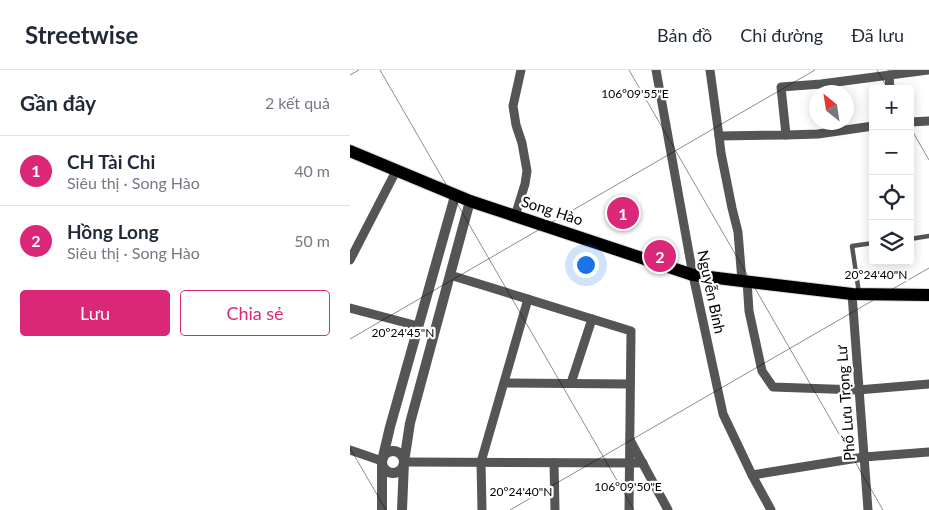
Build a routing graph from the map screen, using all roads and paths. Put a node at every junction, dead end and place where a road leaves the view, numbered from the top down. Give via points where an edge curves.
1 (521, 70) edge
2 (656, 70) edge
3 (710, 70) edge
4 (928, 70) edge
5 (889, 75) junction
6 (890, 85) edge
7 (929, 121) edge
8 (914, 122) edge
9 (869, 127) edge
10 (786, 135) junction
11 (720, 136) junction
12 (350, 151) edge
13 (396, 171) junction
14 (455, 196) junction
15 (470, 201) junction
16 (516, 216) junction
17 (929, 236) edge
18 (914, 238) edge
19 (869, 244) edge
20 (350, 260) edge
21 (450, 275) junction
22 (693, 275) junction
23 (745, 281) junction
24 (855, 294) junction
25 (929, 296) edge
26 (528, 299) junction
27 (350, 308) edge
28 (592, 319) junction
29 (418, 326) junction
30 (504, 383) junction
31 (571, 383) junction
32 (630, 384) junction
33 (929, 384) edge
34 (858, 390) junction
35 (630, 438) junction
36 (350, 450) edge
37 (929, 452) edge
38 (864, 456) junction
39 (382, 461) junction
40 (404, 462) junction
41 (481, 462) junction
42 (554, 462) junction
43 (630, 463) junction
44 (643, 463) junction
45 (752, 474) junction
46 (382, 510) edge
47 (402, 510) edge
48 (482, 510) edge
49 (555, 510) edge
50 (629, 510) edge
51 (668, 510) edge
52 (771, 510) edge
53 (868, 510) edge

1 - 16 street via 513,106 527,171
2 - 22 street, Nguyễn Bính
3 - 11 street
4 - 5 street
5 - 6 street
5 - 10 street via 782,87
7 - 8 street
9 - 10 street
10 - 11 street
11 - 23 street
12 - 13 main road, Song Hào
13 - 14 main road, Song Hào
13 - 20 street
14 - 15 main road, Song Hào
14 - 29 street
15 - 16 main road, Song Hào
15 - 21 street
16 - 22 main road, Song Hào
17 - 18 lane
19 - 24 lane via 852,246
21 - 26 street
21 - 40 street via 410,422
22 - 23 main road, Song Hào
22 - 45 street, Nguyễn Bính via 723,414
23 - 24 main road, Song Hào
23 - 34 street via 762,371 773,387
24 - 25 main road, Song Hào
24 - 34 street, Phố Lưu Trọng Lư
26 - 28 street
26 - 30 street
27 - 29 street
28 - 31 street
28 - 32 street via 631,331
29 - 39 street
30 - 31 street
30 - 41 street
31 - 32 street
32 - 35 street
33 - 34 street
34 - 38 street, Phố Lưu Trọng Lư
35 - 43 street
35 - 44 street
36 - 39 street
37 - 38 street
38 - 45 street
38 - 53 street, Phố Lưu Trọng Lư
39 - 40 street via 388,452 396,451
39 - 40 street via 383,468 392,473 402,469
39 - 46 street
40 - 41 street
40 - 47 street
41 - 42 street
41 - 48 street
42 - 43 street
42 - 49 street
43 - 44 street
43 - 50 street
44 - 51 street
45 - 52 street, Nguyễn Bính

